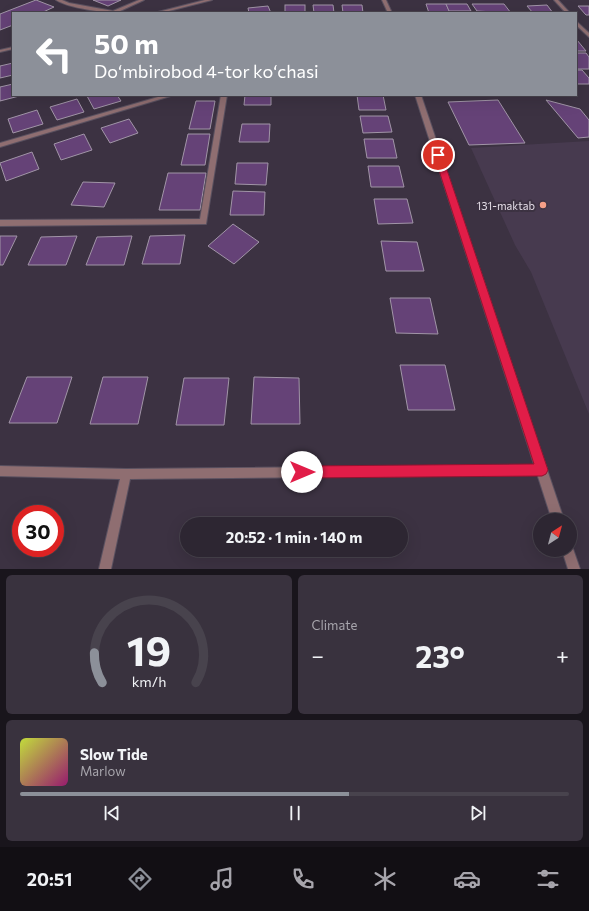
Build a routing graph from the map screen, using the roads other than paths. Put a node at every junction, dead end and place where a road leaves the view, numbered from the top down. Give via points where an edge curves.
1 (58, 0) edge
2 (142, 0) edge
3 (210, 0) edge
4 (384, 0) edge
5 (556, 0) edge
6 (111, 12) edge
7 (118, 12) edge
8 (162, 12) edge
9 (390, 12) edge
10 (567, 12) edge
11 (577, 23) edge
12 (589, 36) edge
13 (12, 48) edge
14 (0, 51) edge
15 (168, 96) edge
16 (224, 96) edge
17 (418, 96) edge
18 (0, 145) edge
19 (0, 223) edge
20 (542, 470) junction
21 (0, 471) edge
22 (126, 474) junction
23 (556, 513) edge
24 (570, 557) edge
25 (105, 569) edge
26 (574, 569) edge

1 - 6 street
2 - 7 street
3 - 8 street
4 - 9 street
5 - 10 street
11 - 12 street
13 - 14 street
15 - 18 street
16 - 19 street via 203,222
17 - 20 street
20 - 22 street
20 - 23 street
21 - 22 street
22 - 25 street
24 - 26 street

